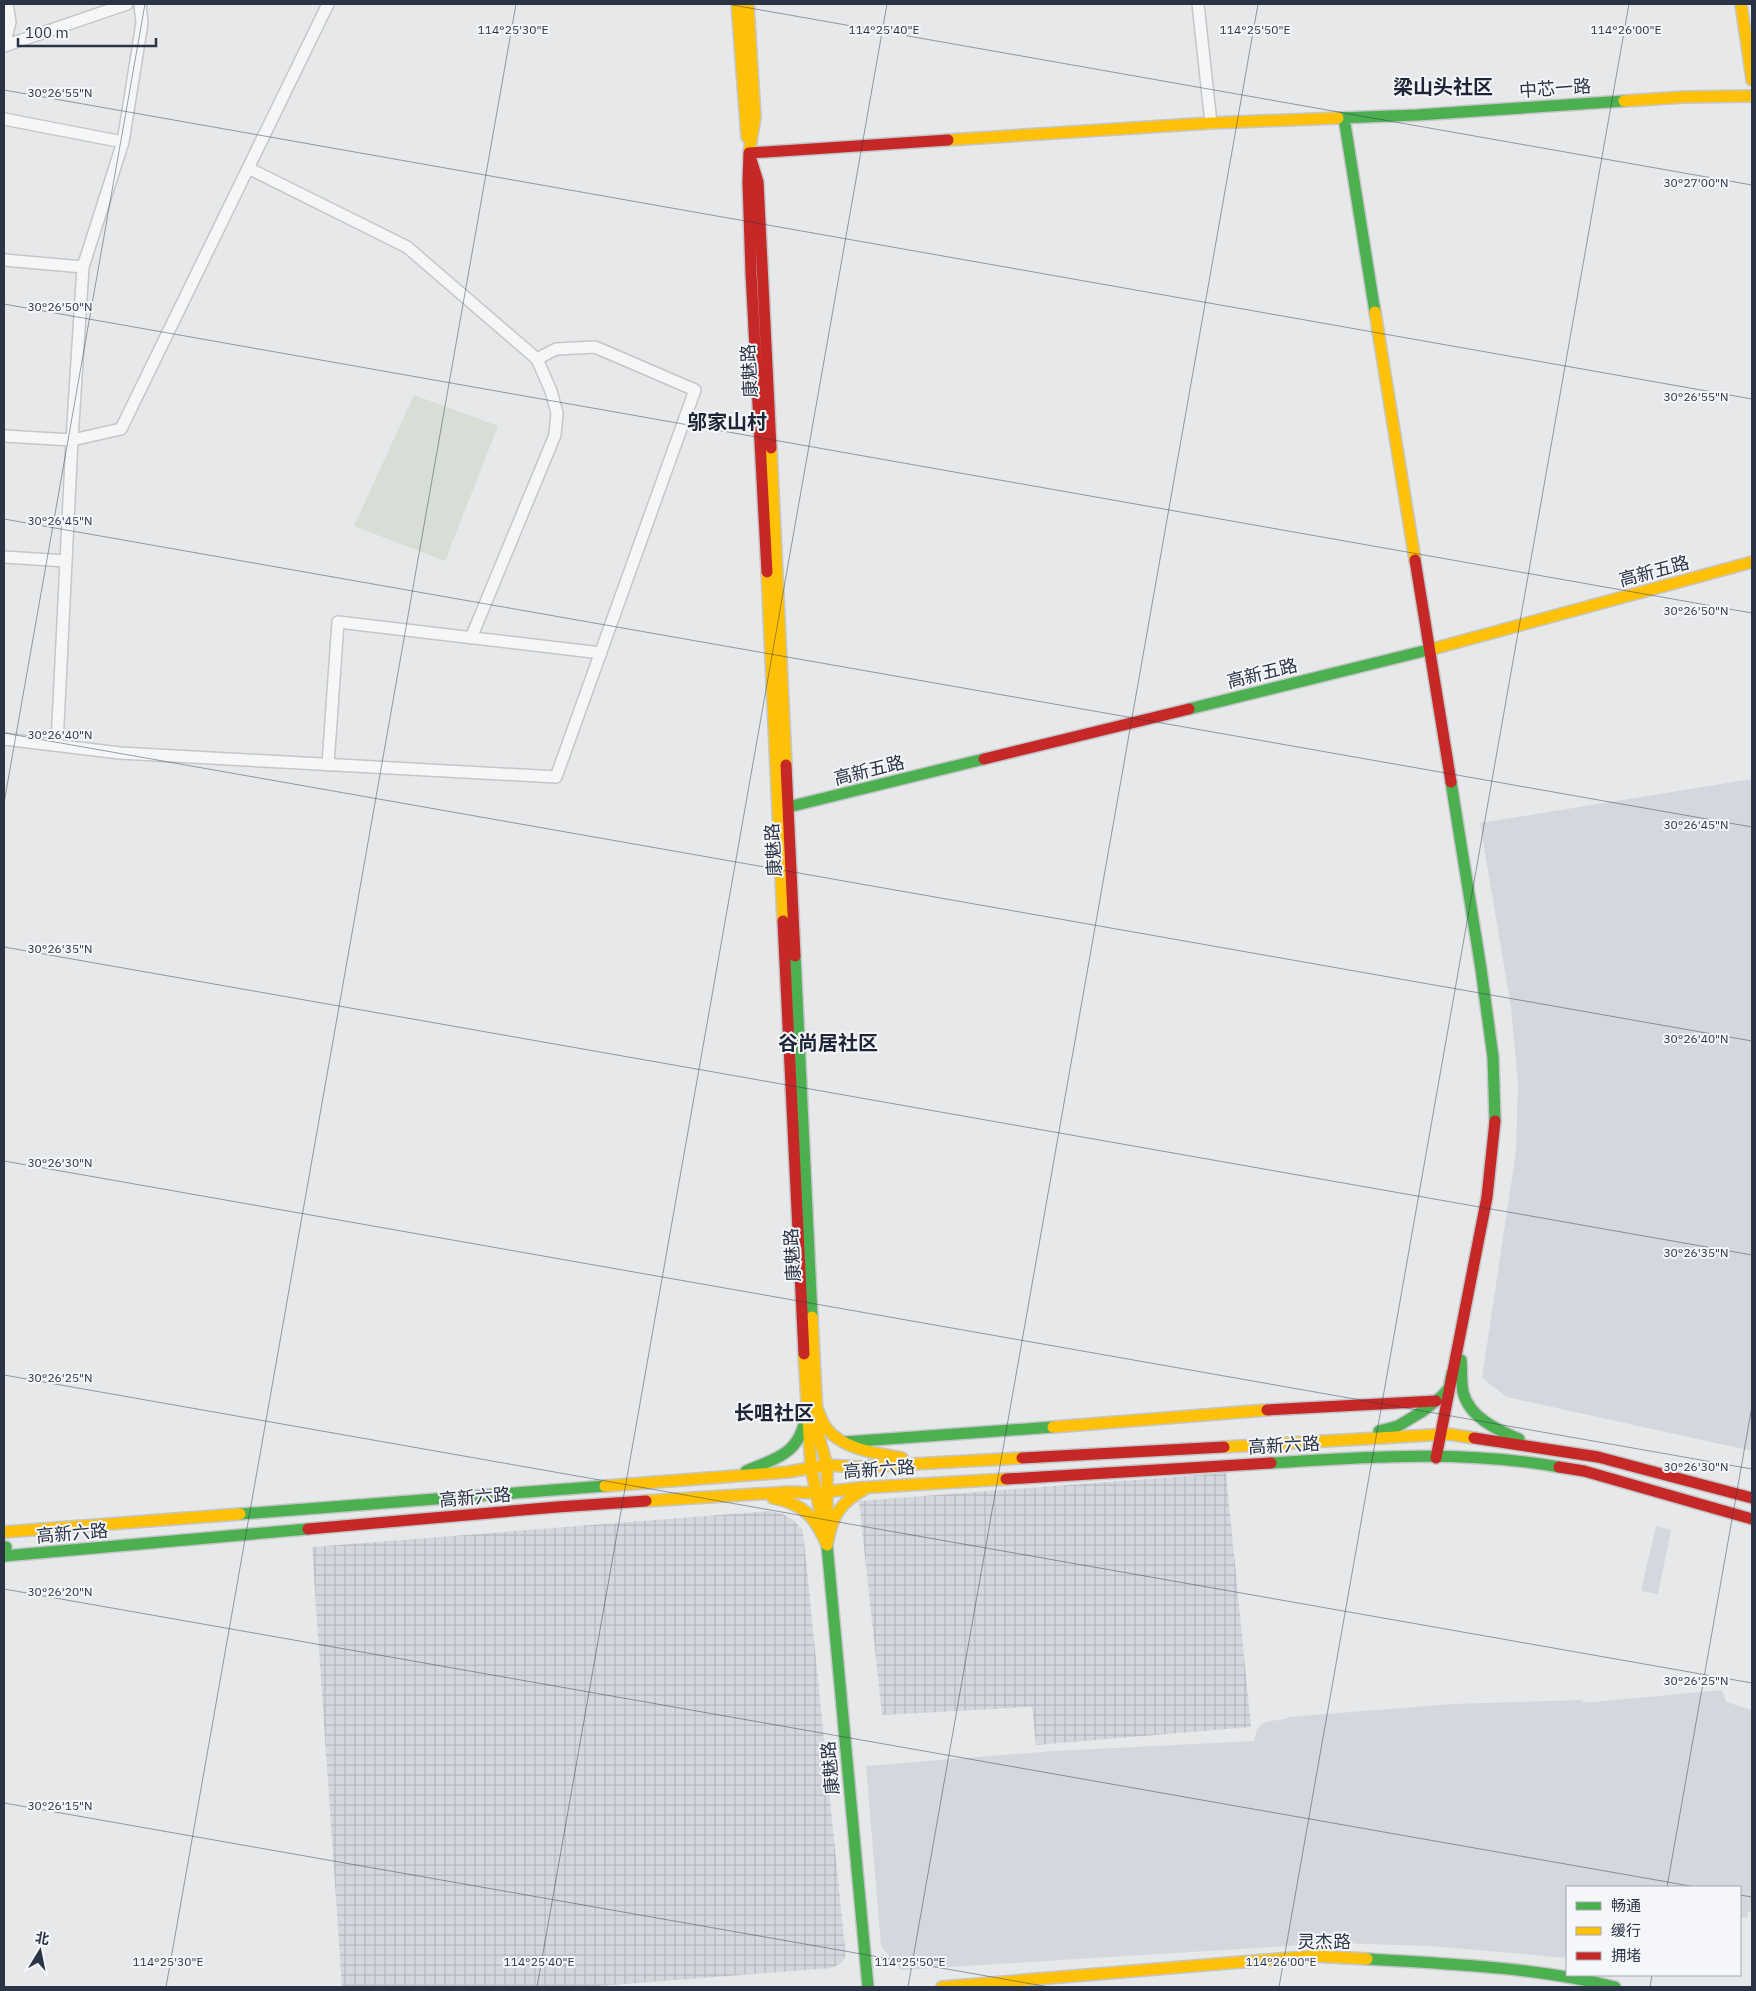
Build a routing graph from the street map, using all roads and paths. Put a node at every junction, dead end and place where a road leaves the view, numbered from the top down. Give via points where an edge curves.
1 (7, 4) edge
2 (127, 4) edge
3 (140, 4) edge
4 (328, 4) edge
5 (737, 4) edge
6 (748, 4) edge
7 (1198, 4) edge
8 (1741, 4) edge
9 (4, 46) edge
10 (1752, 80) edge
11 (1752, 96) edge
12 (1347, 118) junction
13 (4, 119) edge
14 (1211, 123) junction
15 (124, 142) junction
16 (749, 153) junction
17 (248, 168) junction
18 (4, 260) edge
19 (83, 267) junction
20 (537, 359) junction
21 (4, 436) edge
22 (72, 440) junction
23 (4, 556) edge
24 (66, 561) junction
25 (1752, 562) edge
26 (471, 638) junction
27 (1433, 649) junction
28 (601, 653) junction
29 (4, 739) edge
30 (57, 744) junction
31 (328, 765) junction
32 (783, 808) junction
33 (1462, 1360) junction
34 (1452, 1373) junction
35 (1436, 1401) junction
36 (812, 1408) junction
37 (1444, 1434) junction
38 (1352, 1438) junction
39 (845, 1442) junction
40 (1545, 1449) junction
41 (1440, 1457) junction
42 (924, 1463) junction
43 (828, 1465) junction
44 (811, 1468) junction
45 (733, 1476) junction
46 (871, 1487) junction
47 (822, 1492) junction
48 (738, 1495) junction
49 (1752, 1498) edge
50 (1752, 1519) edge
51 (4, 1532) edge
52 (827, 1546) junction
53 (5, 1550) edge
54 (868, 1987) edge
55 (942, 1987) edge
56 (1615, 1987) edge

1 - 9 street via 10,22
2 - 9 street
3 - 15 street via 142,23
4 - 17 street
5 - 16 main road, 康魅路
6 - 16 main road, 康魅路 via 755,117
7 - 14 street
8 - 10 main road
11 - 12 main road, 中芯一路 via 1685,97
12 - 14 main road, 中芯一路
12 - 27 main road
13 - 15 street
14 - 16 main road, 中芯一路
15 - 19 street
16 - 32 main road, 康魅路 via 751,273
17 - 20 street via 407,247
17 - 22 street via 121,429
18 - 19 street
19 - 22 street
20 - 26 street via 557,413 555,435
20 - 28 street via 556,349 595,347 695,390
21 - 22 street
22 - 24 street
23 - 24 street
24 - 30 street
25 - 27 main road, 高新五路
26 - 28 street
26 - 31 street via 338,622
27 - 32 main road, 高新五路
27 - 33 main road via 1488,968 1500,1066 1502,1130
27 - 34 main road via 1483,979 1493,1057 1495,1120 1487,1197
28 - 31 street via 556,777
29 - 30 street
30 - 31 street via 120,753
32 - 36 main road, 康魅路
33 - 37 main road
33 - 40 main road via 1464,1394 1471,1410 1506,1434
34 - 35 main road via 1449,1388
34 - 37 main road
35 - 38 main road via 1398,1426
35 - 39 main road via 1305,1407
36 - 39 main road via 827,1430
36 - 43 main road, 康魅路
36 - 44 main road, 康魅路
36 - 45 main road via 803,1432 784,1454
37 - 38 main road, 高新六路
37 - 40 main road, 高新六路
37 - 41 main road
38 - 42 main road, 高新六路
39 - 42 main road via 872,1452
40 - 49 main road, 高新六路 via 1598,1457
41 - 46 main road, 高新六路 via 1367,1457
41 - 50 main road, 高新六路 via 1538,1463 1584,1471
42 - 43 main road, 高新六路 via 858,1467
43 - 44 main road, 高新六路
43 - 47 main road, 康魅路
44 - 45 main road, 高新六路
44 - 47 main road, 康魅路
45 - 51 main road, 高新六路
46 - 47 main road, 高新六路
46 - 52 main road via 853,1495 840,1507 833,1518
47 - 48 main road, 高新六路
47 - 52 main road, 康魅路
48 - 52 main road via 776,1498 796,1505 808,1512 818,1524
48 - 53 main road, 高新六路
52 - 54 main road, 康魅路
55 - 56 main road, 灵杰路 via 1314,1956 1490,1966 1578,1978

